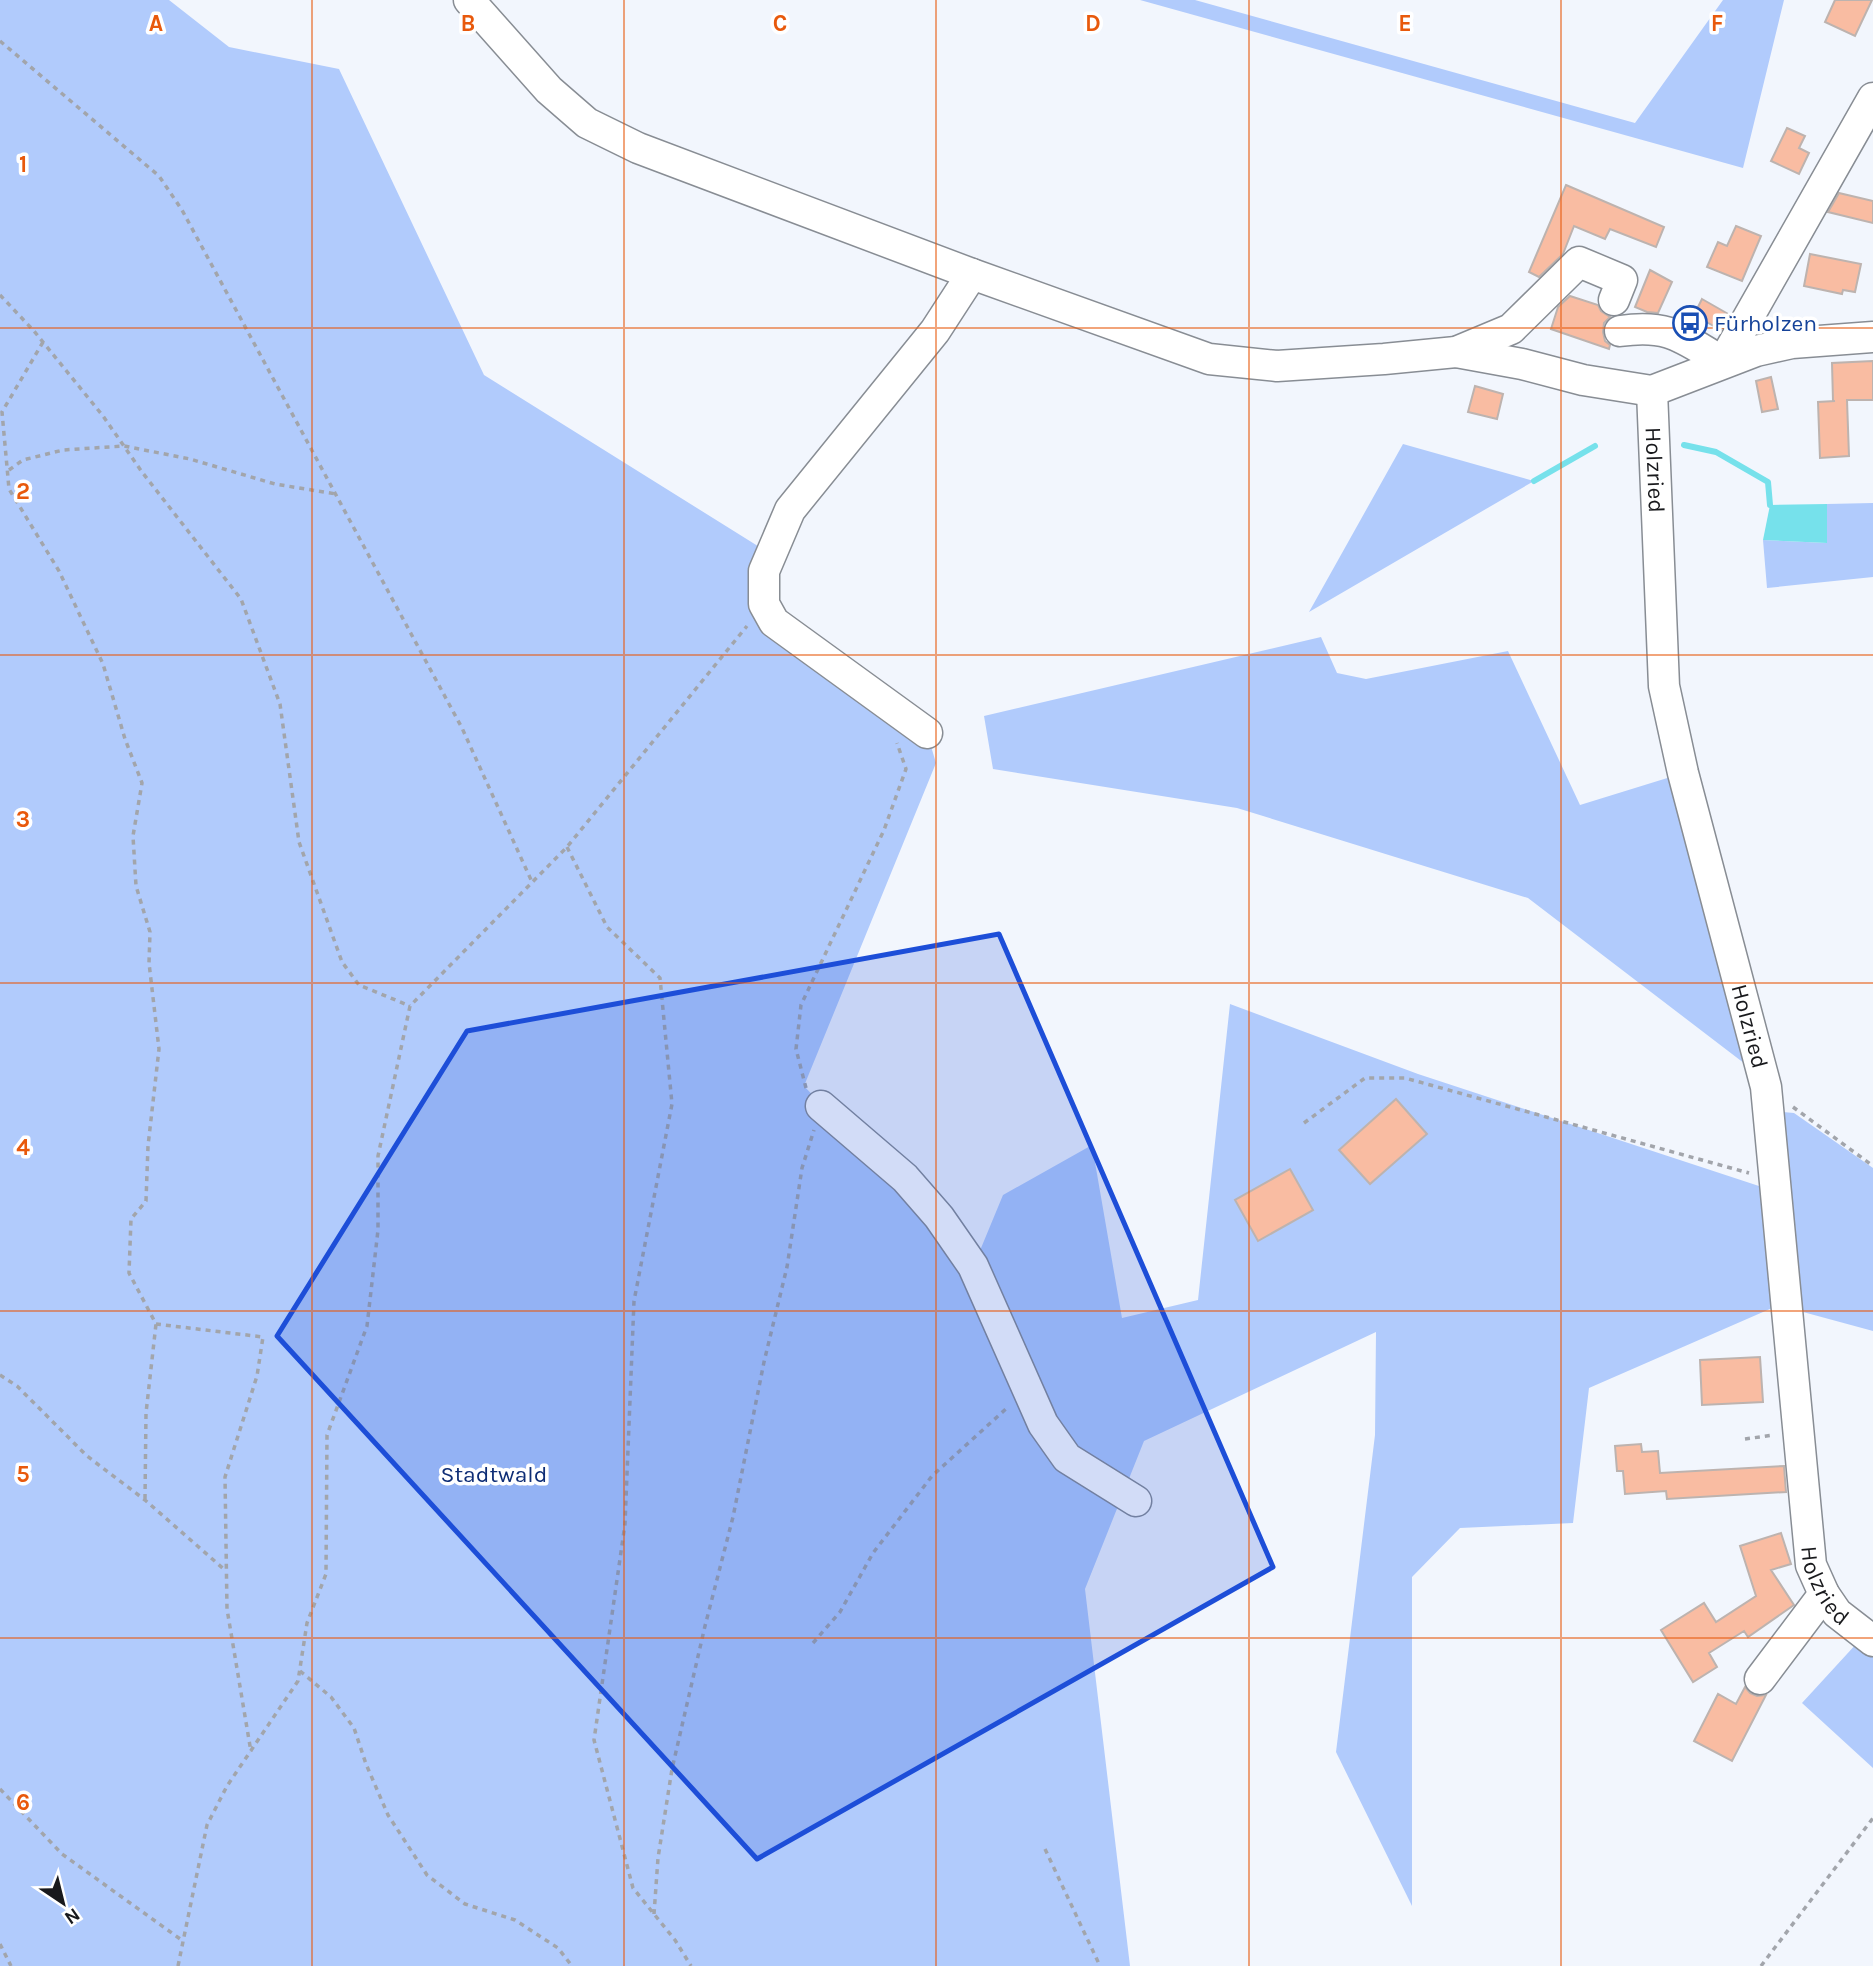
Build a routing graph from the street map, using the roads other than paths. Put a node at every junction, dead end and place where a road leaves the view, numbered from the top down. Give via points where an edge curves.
1 (469, 0) edge
2 (1873, 97) edge
3 (972, 274) junction
4 (1614, 300) dead end
5 (1620, 331) dead end
6 (1873, 337) edge
7 (1456, 352) junction
8 (1723, 362) junction
9 (1652, 391) junction
10 (927, 733) dead end
11 (821, 1106) road end
12 (1136, 1500) dead end
13 (1824, 1594) junction
14 (1873, 1641) edge
15 (1760, 1679) dead end

1 - 3 street via 550,90 587,123 638,148
2 - 8 street
3 - 7 street via 1209,359 1277,366
3 - 10 street via 934,331 790,510 764,571 764,604 774,622
4 - 7 street via 1622,279 1579,262 1511,329
5 - 8 street via 1645,327 1673,332
6 - 8 street via 1792,343
7 - 9 street
8 - 9 street
9 - 13 street, Holzried via 1664,686 1766,1087 1811,1565
11 - 12 street via 905,1178 974,1266 1043,1424 1067,1458
13 - 14 street, Holzried via 1837,1613
13 - 15 street

